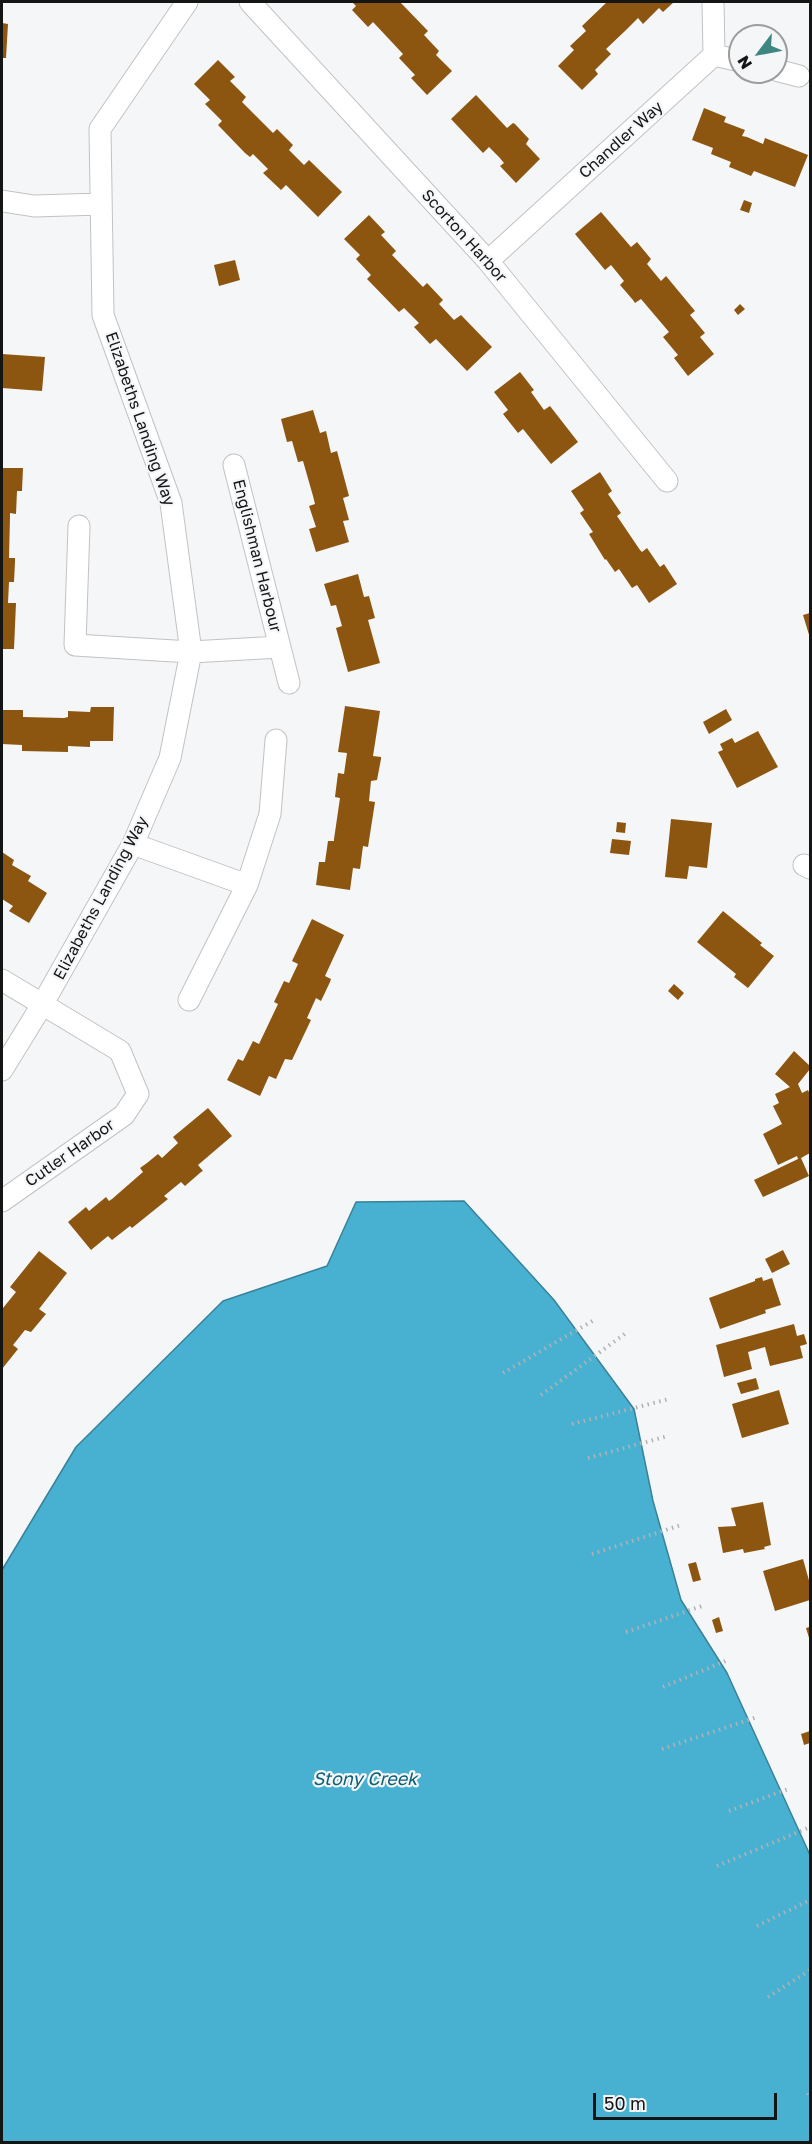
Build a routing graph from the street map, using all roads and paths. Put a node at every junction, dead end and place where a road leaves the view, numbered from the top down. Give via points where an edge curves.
1 (187, 2) edge
2 (250, 2) edge
3 (713, 2) edge
4 (714, 55) junction
5 (728, 58) edge
6 (788, 73) edge
7 (799, 76) dead end
8 (2, 201) edge
9 (101, 204) junction
10 (489, 261) junction
11 (234, 465) dead end
12 (667, 481) dead end
13 (79, 526) dead end
14 (280, 647) junction
15 (191, 652) junction
16 (289, 683) dead end
17 (276, 740) dead end
18 (133, 844) junction
19 (247, 885) junction
20 (2, 980) edge
21 (189, 1000) dead end
22 (42, 1005) junction
23 (2, 1070) edge
24 (2, 1201) edge
25 (594, 1320) dead end
26 (626, 1333) dead end
27 (503, 1373) dead end
28 (541, 1395) dead end
29 (669, 1399) dead end
30 (572, 1424) dead end
31 (668, 1436) dead end
32 (588, 1458) dead end
33 (681, 1525) dead end
34 (592, 1554) dead end
35 (702, 1606) dead end
36 (626, 1632) dead end
37 (728, 1660) dead end
38 (663, 1687) dead end
39 (757, 1717) dead end
40 (662, 1749) dead end
41 (788, 1789) dead end
42 (729, 1811) dead end
43 (808, 1828) dead end
44 (717, 1866) dead end
45 (810, 1900) edge
46 (758, 1926) dead end
47 (810, 1970) edge
48 (768, 1997) dead end

1 - 9 street, Elizabeths Landing Way via 100,129
2 - 10 street, Scorton Harbor
3 - 4 street
4 - 5 street
4 - 10 street, Chandler Way
6 - 7 street
8 - 9 street via 34,206
9 - 15 street, Elizabeths Landing Way via 104,315 171,503
10 - 12 street, Scorton Harbor
11 - 14 street, Englishman Harbour
13 - 15 street, Englishman Harbour via 75,645
14 - 15 street, Englishman Harbour
14 - 16 street, Englishman Harbour
15 - 18 street, Elizabeths Landing Way via 170,758
17 - 19 street via 270,814
18 - 19 street
18 - 22 street, Elizabeths Landing Way
19 - 21 street
20 - 22 street
22 - 23 street, Elizabeths Landing Way
22 - 24 street, Cutler Harbor via 120,1052 138,1094 124,1114
25 - 27 path
26 - 28 path
29 - 30 path
31 - 32 path
33 - 34 path
35 - 36 path
37 - 38 path
39 - 40 path
41 - 42 path
43 - 44 path
45 - 46 path
47 - 48 path

